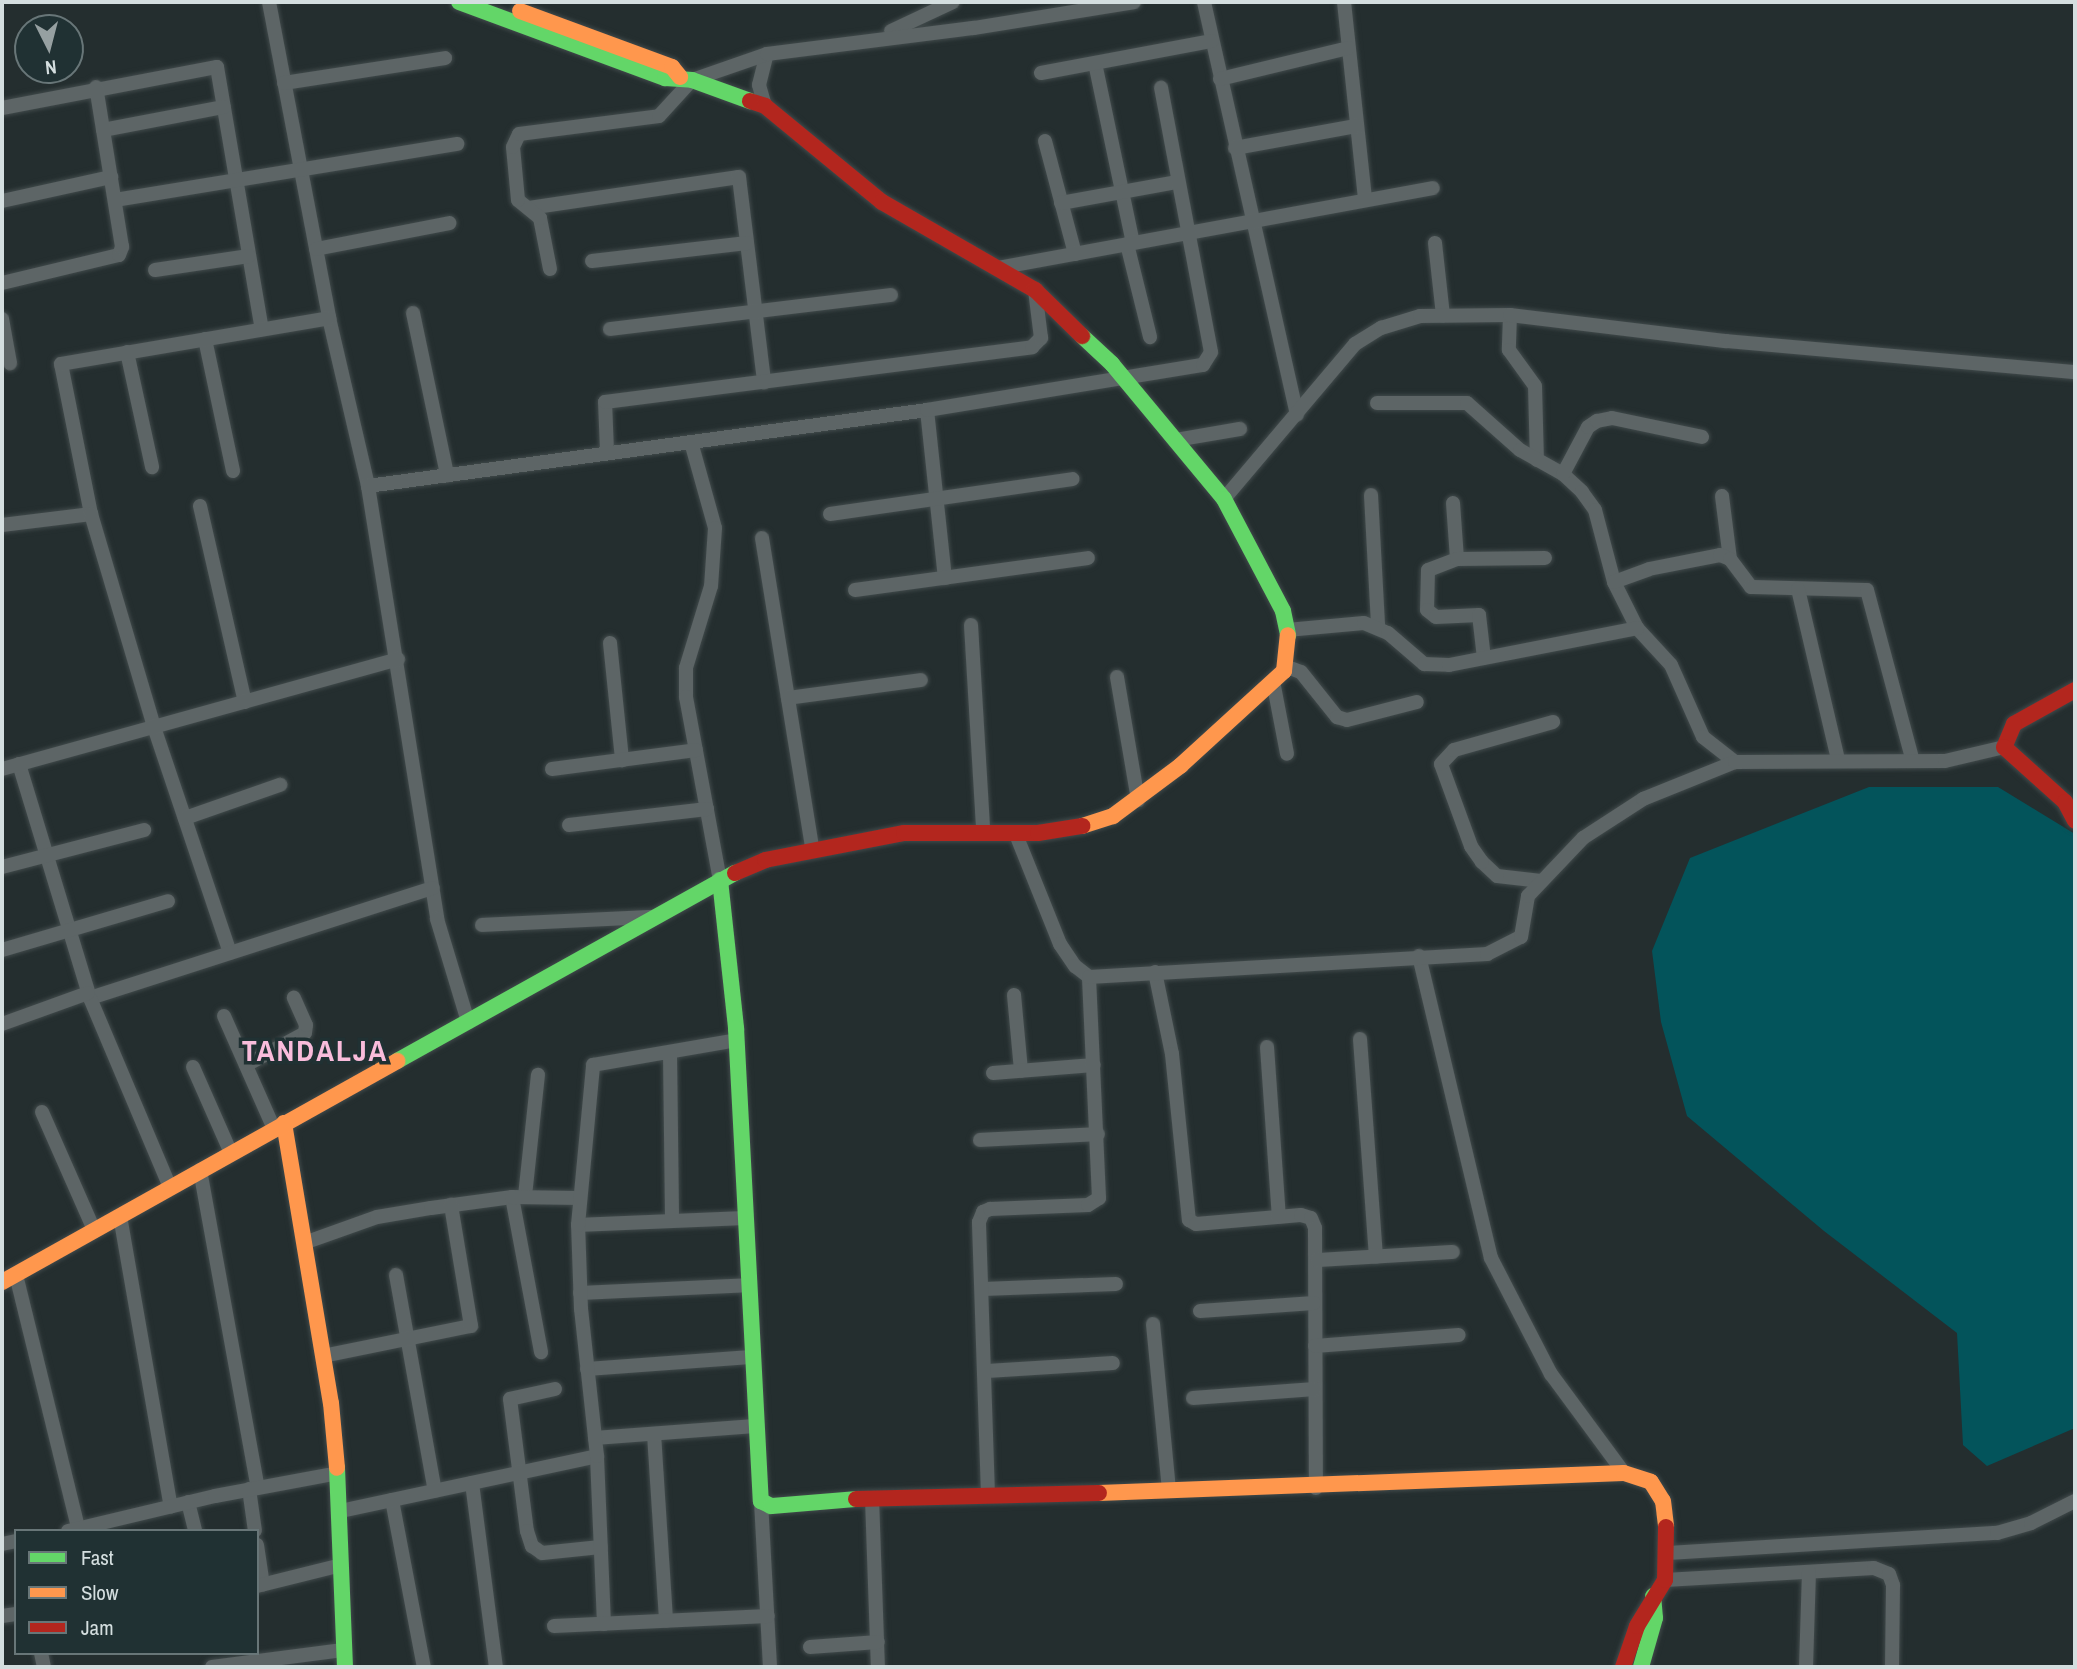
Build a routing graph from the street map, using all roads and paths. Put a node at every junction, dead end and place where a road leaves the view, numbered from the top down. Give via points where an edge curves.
1 (269, 2) edge
2 (459, 2) edge
3 (496, 2) edge
4 (953, 2) edge
5 (1134, 2) edge
6 (1204, 2) edge
7 (1344, 2) edge
8 (874, 37) junction
9 (1212, 41) junction
10 (1348, 48) junction
11 (767, 54) junction
12 (445, 58) dead end
13 (1095, 63) junction
14 (1041, 73) dead end
15 (686, 78) junction
16 (1220, 79) junction
17 (284, 83) junction
18 (96, 87) junction
19 (1161, 88) dead end
20 (765, 106) junction
21 (224, 107) junction
22 (2, 108) edge
23 (1356, 127) junction
24 (103, 130) junction
25 (1045, 141) dead end
26 (457, 144) dead end
27 (1235, 148) junction
28 (301, 170) junction
29 (111, 177) junction
30 (236, 180) junction
31 (1176, 182) junction
32 (1433, 188) dead end
33 (1122, 192) junction
34 (115, 200) junction
35 (1365, 200) junction
36 (2, 201) edge
37 (1062, 203) junction
38 (529, 208) junction
39 (1252, 221) junction
40 (450, 223) dead end
41 (1186, 233) junction
42 (747, 243) junction
43 (1435, 243) dead end
44 (1130, 244) junction
45 (316, 249) junction
46 (1075, 254) junction
47 (249, 256) junction
48 (592, 261) dead end
49 (997, 268) junction
50 (550, 269) dead end
51 (155, 270) dead end
52 (2, 284) edge
53 (1035, 290) junction
54 (891, 295) dead end
55 (756, 312) junction
56 (413, 313) dead end
57 (1510, 315) junction
58 (1443, 316) junction
59 (329, 317) junction
60 (2, 319) edge
61 (262, 329) junction
62 (610, 330) dead end
63 (1150, 337) dead end
64 (205, 339) junction
65 (127, 352) junction
66 (10, 363) dead end
67 (2075, 372) edge
68 (1124, 379) junction
69 (764, 382) junction
70 (1377, 403) dead end
71 (927, 410) junction
72 (1297, 415) junction
73 (1240, 429) dead end
74 (1702, 437) dead end
75 (1176, 440) junction
76 (691, 442) junction
77 (607, 451) junction
78 (1537, 460) junction
79 (152, 467) dead end
80 (233, 471) dead end
81 (1563, 474) junction
82 (447, 475) junction
83 (1072, 478) dead end
84 (368, 486) junction
85 (1371, 495) dead end
86 (1722, 496) dead end
87 (937, 498) junction
88 (1224, 499) junction
89 (1453, 503) dead end
90 (200, 506) dead end
91 (91, 514) junction
92 (830, 514) dead end
93 (2, 525) edge
94 (762, 538) dead end
95 (1087, 558) dead end
96 (1545, 558) dead end
97 (1457, 559) junction
98 (1730, 559) junction
99 (945, 578) junction
100 (1615, 582) junction
101 (1798, 589) junction
102 (855, 590) dead end
103 (971, 625) dead end
104 (1378, 626) junction
105 (1637, 628) junction
106 (1287, 631) junction
107 (610, 643) dead end
108 (1484, 658) junction
109 (398, 659) junction
110 (1285, 666) junction
111 (1117, 677) dead end
112 (921, 680) dead end
113 (1273, 681) junction
114 (2075, 691) edge
115 (788, 698) junction
116 (245, 702) junction
117 (1418, 702) dead end
118 (1553, 722) dead end
119 (154, 727) junction
120 (2004, 747) junction
121 (696, 750) junction
122 (1287, 754) dead end
123 (1912, 758) junction
124 (622, 760) junction
125 (1838, 760) junction
126 (1735, 762) junction
127 (19, 764) junction
128 (2, 769) edge
129 (552, 769) dead end
130 (280, 785) dead end
131 (2075, 795) edge
132 (2059, 797) junction
133 (1138, 800) junction
134 (707, 809) junction
135 (185, 818) junction
136 (2075, 821) edge
137 (569, 825) dead end
138 (144, 830) dead end
139 (984, 830) junction
140 (1016, 832) junction
141 (813, 848) junction
142 (47, 855) junction
143 (2, 867) edge
144 (720, 880) junction
145 (1541, 881) junction
146 (433, 888) junction
147 (168, 901) dead end
148 (657, 916) junction
149 (482, 925) dead end
150 (69, 930) junction
151 (2, 950) edge
152 (230, 953) junction
153 (1419, 956) junction
154 (1155, 972) junction
155 (1089, 977) junction
156 (89, 995) junction
157 (1014, 995) dead end
158 (294, 998) dead end
159 (224, 1016) dead end
160 (468, 1022) junction
161 (2, 1024) edge
162 (1360, 1039) dead end
163 (737, 1040) junction
164 (1267, 1046) dead end
165 (670, 1052) junction
166 (246, 1065) junction
167 (1094, 1065) junction
168 (193, 1067) dead end
169 (1021, 1071) junction
170 (993, 1073) dead end
171 (538, 1075) dead end
172 (42, 1112) dead end
173 (279, 1126) junction
174 (1098, 1134) junction
175 (981, 1140) dead end
176 (231, 1153) junction
177 (200, 1170) junction
178 (170, 1187) junction
179 (519, 1196) junction
180 (580, 1198) junction
181 (451, 1205) junction
182 (120, 1216) junction
183 (1279, 1217) junction
184 (744, 1218) junction
185 (672, 1220) junction
186 (578, 1225) junction
187 (94, 1230) junction
188 (304, 1243) junction
189 (1453, 1252) dead end
190 (1376, 1256) junction
191 (1317, 1260) junction
192 (396, 1275) dead end
193 (9, 1279) edge
194 (747, 1284) junction
195 (1116, 1284) dead end
196 (983, 1289) junction
197 (580, 1293) junction
198 (1314, 1303) junction
199 (1200, 1311) dead end
200 (1153, 1324) dead end
201 (1459, 1335) dead end
202 (407, 1339) junction
203 (1315, 1346) junction
204 (541, 1352) dead end
205 (323, 1356) junction
206 (751, 1357) junction
207 (1113, 1363) dead end
208 (587, 1369) junction
209 (987, 1371) junction
210 (555, 1389) dead end
211 (1315, 1389) junction
212 (1193, 1398) dead end
213 (755, 1426) junction
214 (653, 1434) junction
215 (594, 1438) junction
216 (597, 1456) junction
217 (338, 1473) junction
218 (517, 1473) junction
219 (1624, 1473) junction
220 (472, 1483) junction
221 (1316, 1488) junction
222 (254, 1489) junction
223 (1169, 1489) junction
224 (435, 1491) junction
225 (988, 1495) junction
226 (872, 1498) junction
227 (393, 1500) junction
228 (761, 1501) junction
229 (2075, 1501) edge
230 (188, 1502) junction
231 (171, 1507) junction
232 (341, 1511) junction
233 (129, 1524) edge
234 (75, 1529) edge
235 (84, 1529) edge
236 (195, 1529) edge
237 (255, 1529) edge
238 (601, 1547) junction
239 (1668, 1553) junction
240 (341, 1565) junction
241 (1809, 1572) junction
242 (1665, 1580) junction
243 (260, 1585) edge
244 (1653, 1595) junction
245 (768, 1616) junction
246 (666, 1621) junction
247 (604, 1624) junction
248 (554, 1626) dead end
249 (878, 1642) junction
250 (810, 1647) dead end
251 (343, 1650) junction
252 (212, 1667) edge
253 (345, 1667) edge
254 (424, 1667) edge
255 (496, 1667) edge
256 (769, 1667) edge
257 (878, 1667) edge
258 (1623, 1667) edge
259 (1641, 1667) edge
260 (1807, 1667) edge
261 (1892, 1667) edge

1 - 17 street
2 - 15 street via 665,78
3 - 15 street via 672,66
4 - 8 street
5 - 8 street via 974,28
6 - 9 street
7 - 10 street
8 - 11 street
9 - 13 street
9 - 16 street
10 - 16 street
10 - 23 street
11 - 15 street
11 - 20 street via 759,85
12 - 17 street
13 - 14 street
13 - 33 street
15 - 20 street
15 - 38 street via 659,116 519,134 513,147 518,200
16 - 27 street
17 - 28 street
18 - 21 street via 217,67
18 - 22 street
18 - 24 street
19 - 31 street
20 - 49 street via 882,202
21 - 24 street
21 - 30 street
23 - 27 street
23 - 35 street
24 - 29 street
25 - 37 street
26 - 28 street
27 - 39 street
28 - 30 street
28 - 45 street
29 - 34 street
29 - 36 street
30 - 34 street
30 - 47 street
31 - 33 street
31 - 41 street
32 - 35 street
33 - 37 street
33 - 44 street
34 - 52 street via 122,247 119,255
35 - 39 street
37 - 46 street
38 - 42 street via 739,177
38 - 50 street via 540,218
39 - 41 street
39 - 72 street
40 - 45 street
41 - 44 street
41 - 68 street via 1209,360
42 - 48 street
42 - 55 street
43 - 58 street
44 - 46 street
44 - 63 street
45 - 59 street
46 - 49 street
47 - 51 street
47 - 61 street
49 - 53 street
53 - 68 street
53 - 69 street via 1041,338 1032,347
54 - 55 street
55 - 62 street
55 - 69 street
56 - 82 street
57 - 58 street
57 - 67 street via 1726,341
57 - 78 street via 1509,350 1535,386
58 - 72 street via 1420,316 1381,328 1355,344
59 - 61 street
59 - 84 street
60 - 66 street
61 - 64 street
64 - 65 street
64 - 80 street
65 - 79 street
65 - 91 street via 61,364
68 - 71 street
68 - 75 street
69 - 77 street via 605,402
70 - 78 street via 1467,402
71 - 76 street
71 - 87 street
72 - 88 street
73 - 75 street
74 - 81 street via 1612,418 1597,421 1588,427
75 - 88 street
76 - 77 street
76 - 121 street via 715,528 711,586 687,668 686,697
77 - 82 street
78 - 81 street
81 - 100 street via 1595,510
82 - 84 street
83 - 87 street
84 - 109 street
85 - 104 street
86 - 98 street
87 - 92 street
87 - 99 street
88 - 106 street via 1261,564
89 - 97 street
90 - 116 street
91 - 93 street
91 - 119 street
94 - 115 street
95 - 99 street
96 - 97 street
97 - 108 street via 1428,570 1427,610 1436,617 1479,615
98 - 100 street via 1720,555 1649,569
98 - 101 street via 1751,587
99 - 102 street
100 - 105 street
101 - 123 street via 1867,590
101 - 125 street
103 - 139 street
104 - 106 street via 1335,623
104 - 108 street via 1424,664
105 - 108 street
105 - 126 street via 1671,665 1703,737
106 - 110 street
107 - 124 street
109 - 116 street
109 - 146 street
110 - 113 street
110 - 117 street via 1301,672 1337,717 1347,720
111 - 133 street
112 - 115 street
113 - 122 street
113 - 133 street
114 - 120 street via 2014,724
115 - 141 street
116 - 119 street
118 - 145 street via 1454,750 1441,764 1471,846 1482,862 1497,876
119 - 127 street
119 - 135 street
120 - 123 street via 1945,761
120 - 132 street
121 - 124 street
121 - 134 street
123 - 125 street
124 - 129 street
125 - 126 street
126 - 145 street via 1643,799 1583,838
127 - 128 street
127 - 142 street
130 - 135 street
131 - 132 street
132 - 136 street
133 - 140 street via 1113,816 1080,827
134 - 137 street
134 - 144 street
135 - 152 street
138 - 142 street
139 - 140 street
139 - 141 street via 904,833
140 - 155 street via 1060,944
141 - 144 street via 765,860
142 - 143 street
142 - 150 street
144 - 148 street
144 - 163 street
145 - 153 street via 1528,896 1521,937 1487,954
146 - 152 street
146 - 160 street
147 - 150 street
148 - 149 street
148 - 160 street
150 - 151 street
150 - 156 street
152 - 156 street
153 - 154 street
153 - 219 street via 1491,1258 1550,1374
154 - 155 street
154 - 183 street via 1172,1054 1189,1220 1196,1224
155 - 167 street
156 - 161 street
156 - 178 street
157 - 169 street
158 - 166 street via 305,1033
159 - 166 street
160 - 173 street
162 - 190 street
163 - 165 street
163 - 184 street
164 - 183 street
165 - 180 street via 593,1065
165 - 185 street
166 - 173 street
167 - 169 street
167 - 174 street
168 - 176 street
169 - 170 street
171 - 179 street
172 - 187 street
173 - 176 street
173 - 188 street
174 - 175 street
174 - 196 street via 1101,1192 1094,1204 983,1212 979,1222
176 - 177 street
177 - 178 street
177 - 222 street
178 - 182 street
179 - 180 street
179 - 181 street
179 - 204 street
180 - 186 street
181 - 188 street via 377,1217
181 - 202 street via 471,1326
182 - 187 street
182 - 231 street
183 - 191 street via 1311,1218
184 - 185 street
184 - 194 street
185 - 186 street
186 - 197 street
187 - 193 street
188 - 205 street
189 - 190 street
190 - 191 street
191 - 198 street
192 - 202 street
193 - 234 street
194 - 197 street
194 - 206 street
195 - 196 street
196 - 209 street
197 - 208 street
198 - 199 street
198 - 203 street
200 - 223 street
201 - 203 street
202 - 205 street
202 - 224 street
203 - 211 street
205 - 217 street
206 - 208 street
206 - 213 street
207 - 209 street
208 - 215 street
209 - 225 street
210 - 218 street via 510,1399
211 - 212 street
211 - 221 street
213 - 214 street
213 - 228 street
214 - 215 street
214 - 246 street
215 - 216 street
216 - 218 street
216 - 238 street
217 - 222 street
217 - 232 street
218 - 220 street
218 - 238 street via 532,1546 542,1553
219 - 221 street
219 - 239 street via 1651,1482 1663,1501
220 - 224 street
220 - 255 street
221 - 223 street
222 - 230 street
222 - 237 street
223 - 225 street
224 - 227 street
225 - 226 street
226 - 228 street via 771,1506
226 - 249 street
227 - 232 street
227 - 254 street
228 - 245 street
229 - 239 street via 2032,1523 1997,1533
230 - 231 street
230 - 236 street
231 - 233 street
232 - 240 street
233 - 235 street
238 - 247 street
239 - 242 street
240 - 243 street
240 - 251 street
241 - 242 street
241 - 260 street
241 - 261 street via 1874,1568 1889,1574
242 - 244 street
244 - 258 street
244 - 259 street via 1656,1618
245 - 246 street
245 - 256 street
246 - 247 street
247 - 248 street
249 - 250 street
249 - 257 street
251 - 252 street
251 - 253 street

